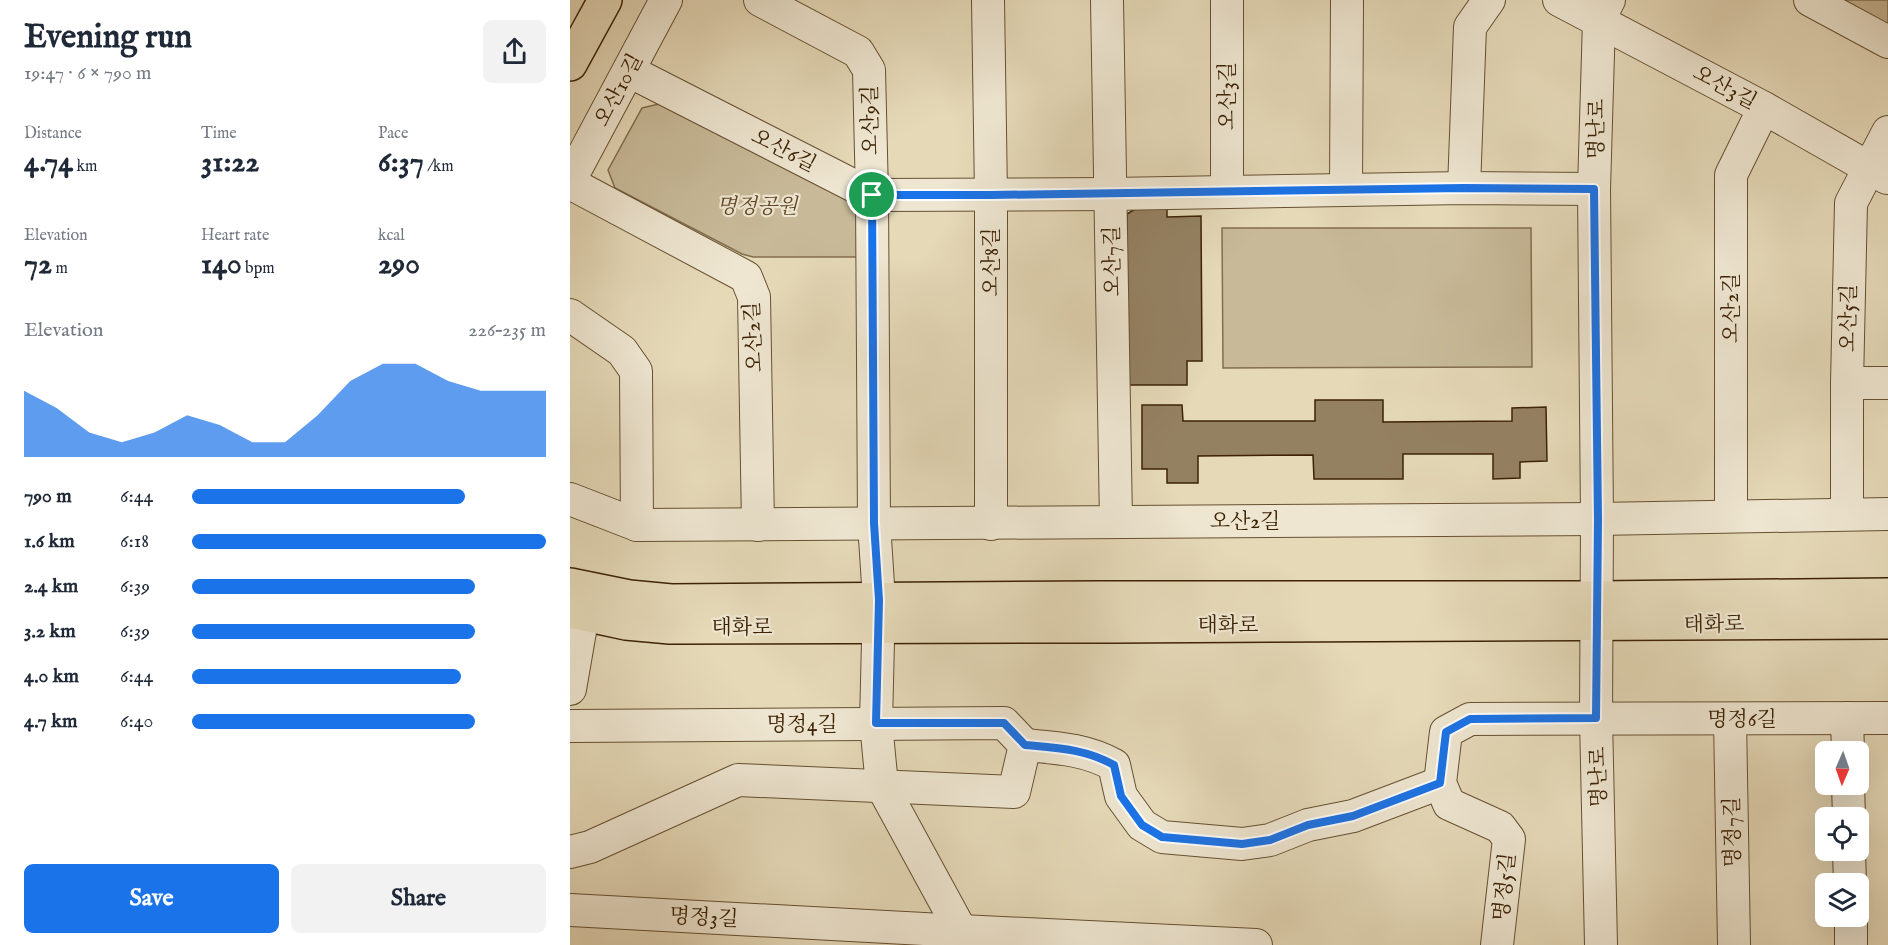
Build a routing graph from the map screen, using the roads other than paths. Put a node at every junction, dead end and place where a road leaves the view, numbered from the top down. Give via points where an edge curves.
1 (605, 0) edge
2 (666, 0) edge
3 (760, 0) edge
4 (988, 0) edge
5 (1107, 0) edge
6 (1227, 0) edge
7 (1347, 0) edge
8 (1489, 0) edge
9 (1558, 0) edge
10 (1810, 0) edge
11 (1604, 10) edge
12 (1888, 42) edge
13 (570, 64) edge
14 (629, 71) junction
15 (1764, 108) junction
16 (1888, 132) edge
17 (1878, 173) edge
18 (570, 181) edge
19 (1464, 188) junction
20 (1346, 189) junction
21 (1594, 189) junction
22 (1227, 192) junction
23 (1111, 194) junction
24 (872, 195) junction
25 (991, 195) junction
26 (570, 315) edge
27 (1847, 383) junction
28 (1888, 383) edge
29 (570, 499) edge
30 (1848, 514) junction
31 (1888, 514) edge
32 (1731, 516) junction
33 (1598, 519) junction
34 (1116, 522) junction
35 (874, 523) junction
36 (991, 524) junction
37 (637, 525) junction
38 (758, 525) junction
39 (1888, 595) edge
40 (574, 603) edge
41 (1597, 612) junction
42 (878, 613) junction
43 (1888, 621) edge
44 (570, 689) edge
45 (1596, 718) junction
46 (1847, 718) junction
47 (1888, 718) edge
48 (1730, 719) junction
49 (876, 723) junction
50 (570, 726) edge
51 (1848, 741) edge
52 (1025, 745) junction
53 (1440, 783) junction
54 (882, 786) junction
55 (570, 852) edge
56 (570, 910) edge
57 (1851, 927) edge
58 (961, 932) junction
59 (1256, 945) edge
60 (1497, 945) edge
61 (1601, 945) edge
62 (1734, 945) edge
63 (1851, 945) edge

1 - 13 main road
2 - 14 street, 오산10길
3 - 24 street, 오산9길 via 858,52 869,70
4 - 25 street, 오산8길
5 - 23 street, 오산7길
6 - 22 street, 오산3길
7 - 20 street
8 - 19 street via 1470,27
9 - 11 street, 오산3길
10 - 12 street
11 - 15 street, 오산3길
11 - 21 street, 명난로
14 - 18 street, 오산10길
14 - 24 street, 오산6길
15 - 17 street, 오산3길
15 - 32 street, 오산2길 via 1731,175
16 - 17 street, 오산5길
17 - 27 street, 오산5길 via 1851,203
18 - 38 street, 오산2길 via 746,277 754,297
19 - 20 street, 오산6길
19 - 21 street, 오산6길
20 - 22 street, 오산6길
21 - 33 street, 명난로
22 - 23 street, 오산6길
23 - 25 street, 오산6길
23 - 34 street, 오산7길
24 - 25 street, 오산6길
24 - 35 street, 오산9길
25 - 36 street, 오산8길
26 - 37 street via 622,351 636,371
27 - 28 street
27 - 30 street, 오산5길
29 - 37 street, 오산2길
30 - 31 street, 오산2길
30 - 32 street, 오산2길
32 - 33 street, 오산2길
33 - 34 street, 오산2길
33 - 41 street, 명난로
34 - 36 street, 오산2길
35 - 36 street, 오산2길
35 - 38 street, 오산2길
35 - 42 street, 오산9길
37 - 38 street, 오산2길
39 - 41 main road, 태화로
40 - 42 main road, 태화로 via 626,623 670,627
40 - 44 street
41 - 42 main road, 태화로
41 - 43 main road, 태화로
41 - 45 street, 명난로
42 - 49 street
45 - 48 street, 명정6길
45 - 53 street via 1470,719 1446,732
45 - 61 street, 명난로
46 - 47 street, 명정6길
46 - 48 street, 명정6길
46 - 51 street
48 - 62 street, 명정7길
49 - 50 street, 명정4길
49 - 52 street, 명정4길 via 1004,723
49 - 54 street
52 - 53 street via 1097,755 1114,765 1121,796 1142,825 1162,837 1242,844 1270,840 1308,825 1353,816
52 - 54 street via 1014,792
53 - 60 street, 명정5길 via 1449,804 1500,827 1509,839
54 - 55 street via 738,780 590,847
54 - 58 street
56 - 58 street, 명정3길
57 - 63 street
58 - 59 street, 명정3길

